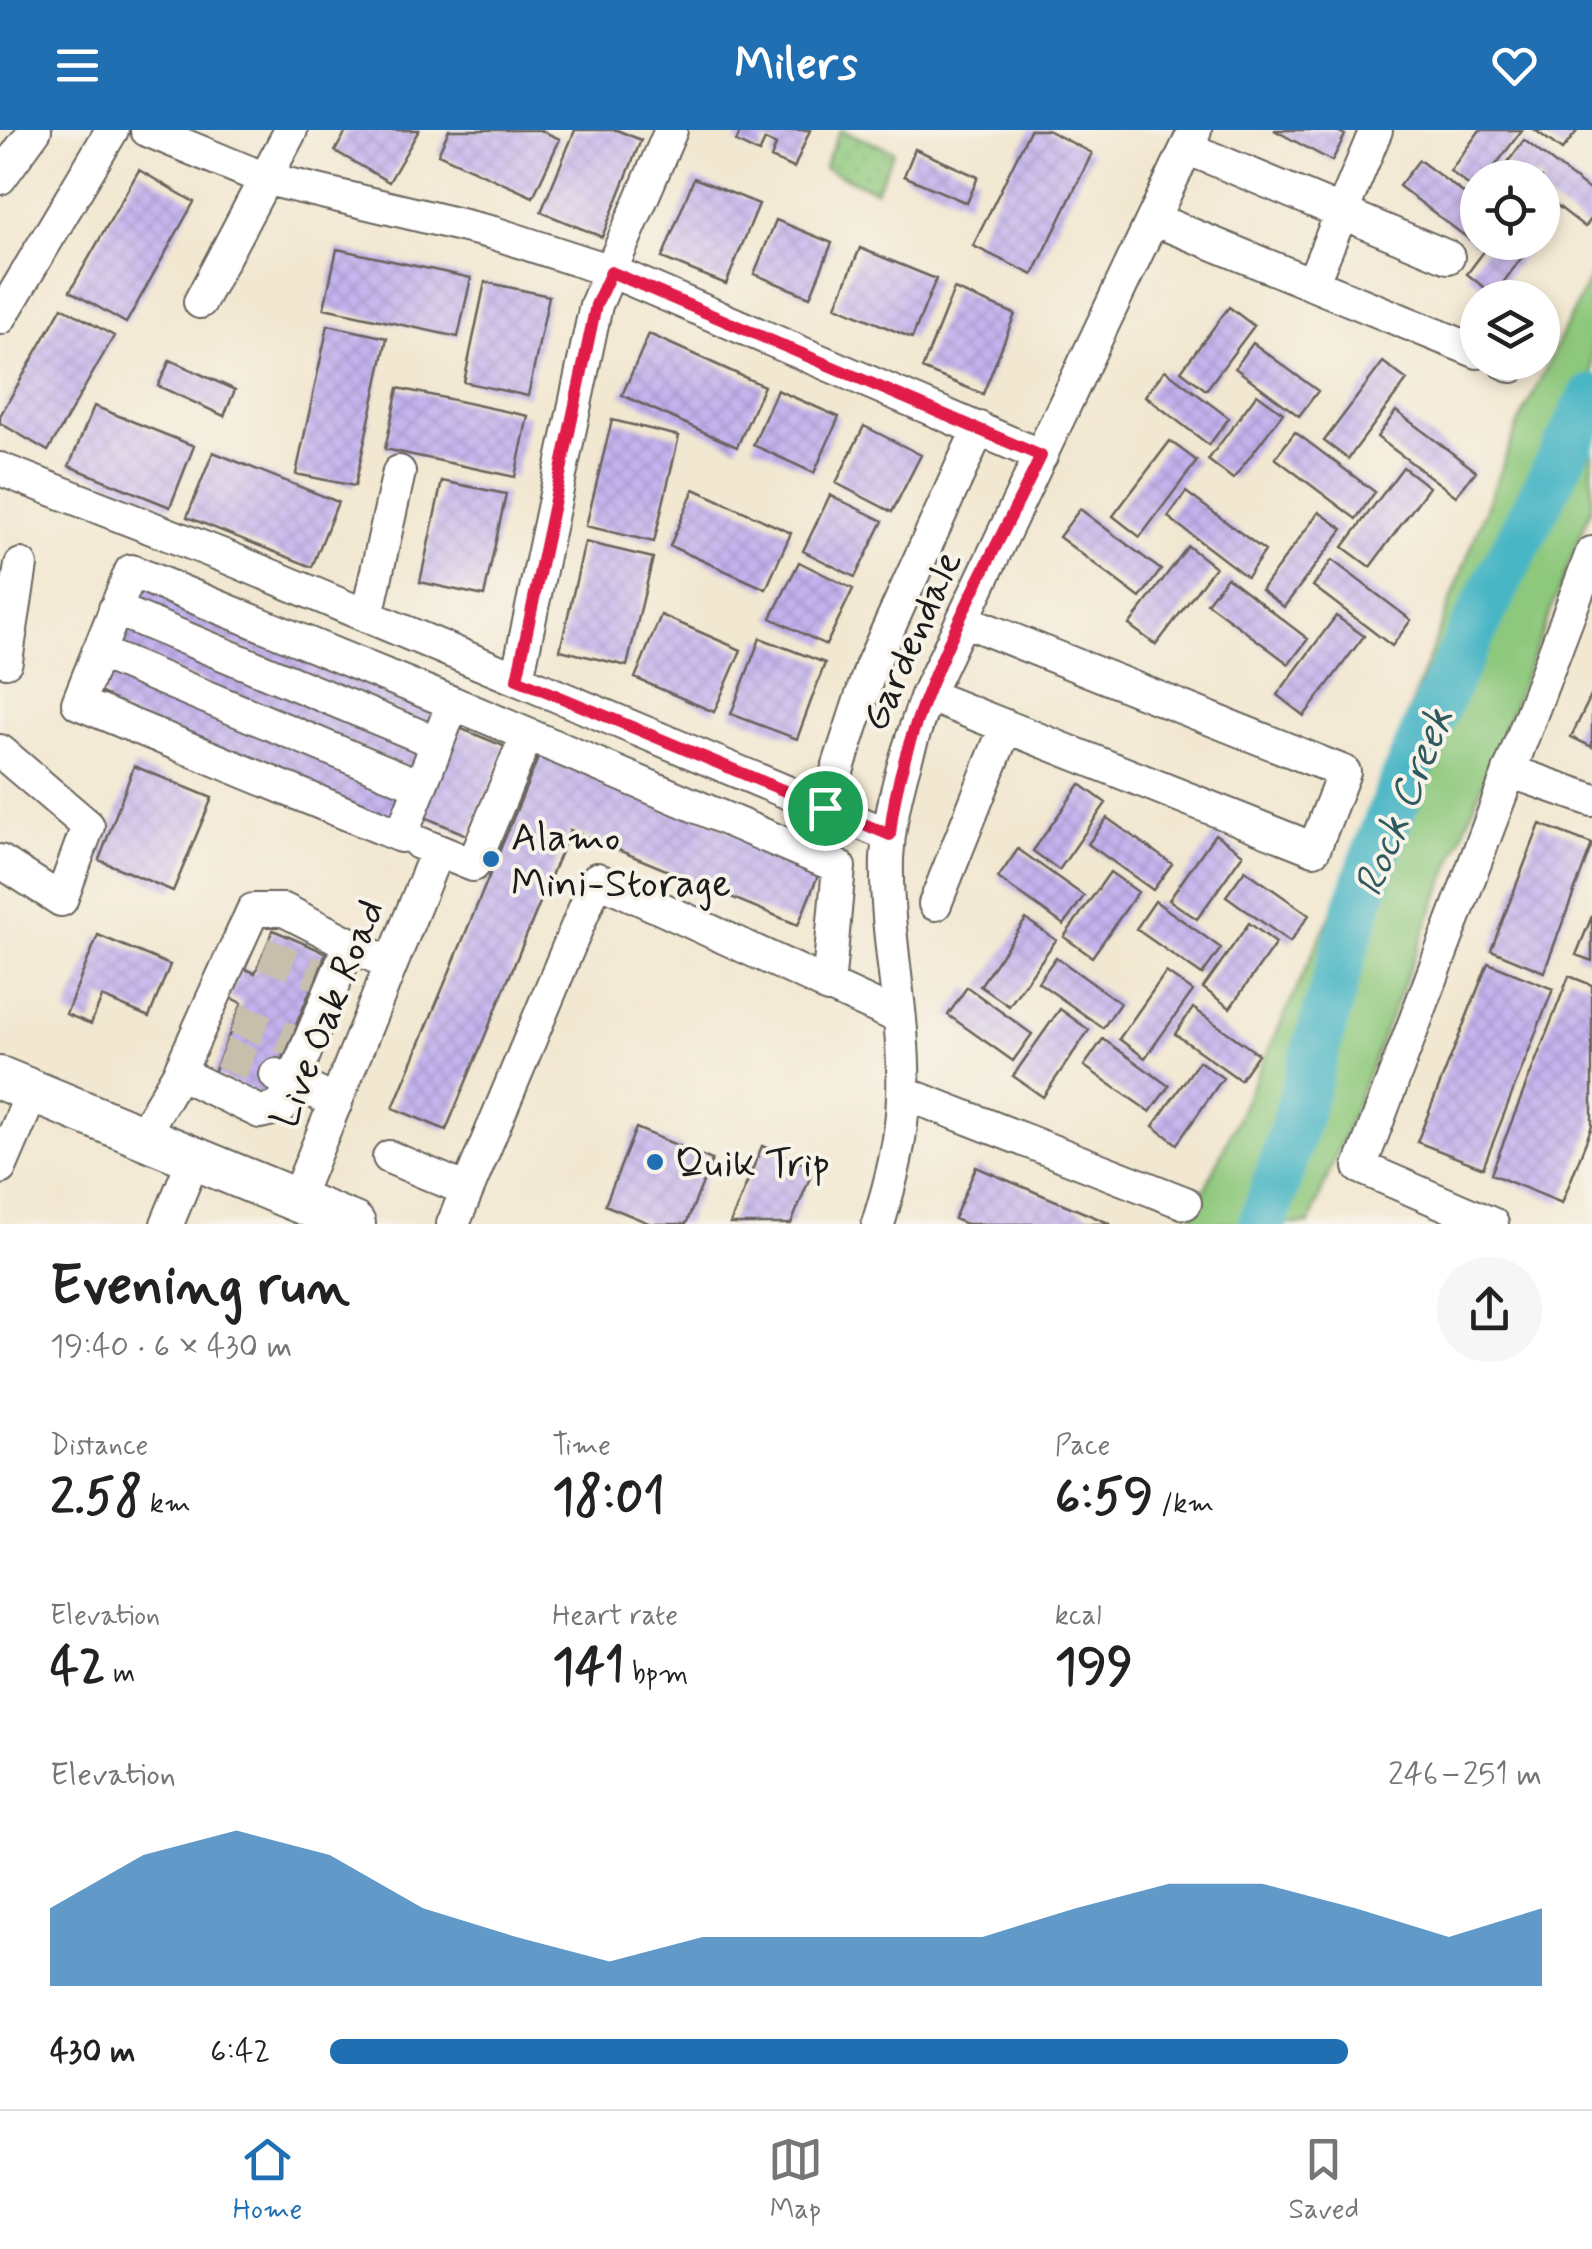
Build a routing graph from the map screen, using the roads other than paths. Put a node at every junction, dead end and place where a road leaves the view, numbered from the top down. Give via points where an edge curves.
1 (34, 130) edge
2 (112, 130) edge
3 (146, 130) edge
4 (291, 130) edge
5 (670, 130) edge
6 (1376, 130) edge
7 (1191, 139) edge
8 (0, 178) edge
9 (263, 178) junction
10 (1341, 213) junction
11 (1153, 220) junction
12 (1448, 257) dead end
13 (611, 272) junction
14 (1312, 284) junction
15 (200, 302) dead end
16 (0, 318) edge
17 (1460, 345) edge
18 (979, 428) junction
19 (1041, 456) junction
20 (0, 469) edge
21 (400, 472) dead end
22 (1592, 553) edge
23 (21, 565) dead end
24 (116, 608) junction
25 (367, 616) junction
26 (962, 620) junction
27 (98, 652) junction
28 (0, 658) edge
29 (517, 679) junction
30 (926, 695) junction
31 (452, 703) junction
32 (1006, 726) junction
33 (527, 735) junction
34 (437, 743) junction
35 (0, 751) edge
36 (1510, 771) junction
37 (420, 786) junction
38 (1592, 800) edge
39 (825, 808) junction
40 (890, 835) junction
41 (401, 836) junction
42 (436, 854) junction
43 (0, 860) edge
44 (935, 904) dead end
45 (350, 944) junction
46 (391, 965) junction
47 (828, 987) junction
48 (896, 1016) junction
49 (179, 1073) junction
50 (284, 1078) junction
51 (16, 1084) edge
52 (904, 1094) junction
53 (336, 1103) junction
54 (142, 1136) junction
55 (389, 1157) dead end
56 (194, 1158) junction
57 (0, 1168) edge
58 (467, 1190) junction
59 (296, 1200) junction
60 (1185, 1204) dead end
61 (167, 1224) edge
62 (354, 1224) edge
63 (453, 1224) edge
64 (878, 1224) edge
65 (1492, 1224) edge

1 - 8 street
2 - 16 street
3 - 9 street
4 - 9 street
5 - 13 street
6 - 10 street
7 - 10 street
7 - 11 street, Gardendale
9 - 13 street via 494,233
9 - 15 street
10 - 12 street
10 - 14 street
11 - 14 street
11 - 19 street, Gardendale
13 - 18 street
13 - 29 street via 596,305
14 - 17 street
18 - 19 street
18 - 39 street via 872,667
19 - 26 street, Gardendale
20 - 25 street
21 - 25 street
22 - 36 street
23 - 28 street via 6,661
24 - 27 street
24 - 31 street via 130,571
24 - 34 street
25 - 29 street
26 - 30 street, Gardendale
26 - 32 street via 1344,772 1314,849
27 - 37 street
27 - 41 street via 78,703
29 - 39 street
30 - 32 street
30 - 40 street, Gardendale via 900,772
31 - 33 street
31 - 34 street
32 - 44 street
33 - 42 street via 473,866
33 - 47 street via 839,866
34 - 37 street
35 - 43 street via 88,826 61,900
36 - 38 street
36 - 65 street via 1360,1166
37 - 41 street
39 - 40 street
40 - 48 street, Gardendale via 887,902
41 - 42 street
42 - 46 street, Live Oak Road
45 - 46 street
45 - 49 street via 284,910 253,910 251,948 208,1046
45 - 50 street via 326,978
46 - 53 street, Live Oak Road
47 - 48 street
47 - 58 street via 597,879
48 - 52 street, Gardendale
49 - 50 street via 260,1112 281,1107
49 - 54 street
50 - 53 street
51 - 54 main road
51 - 57 street
52 - 60 street
52 - 64 street, Gardendale via 892,1180
53 - 59 street, Live Oak Road
54 - 56 main road
55 - 58 street
56 - 59 main road
56 - 61 street
58 - 63 street
59 - 62 main road

